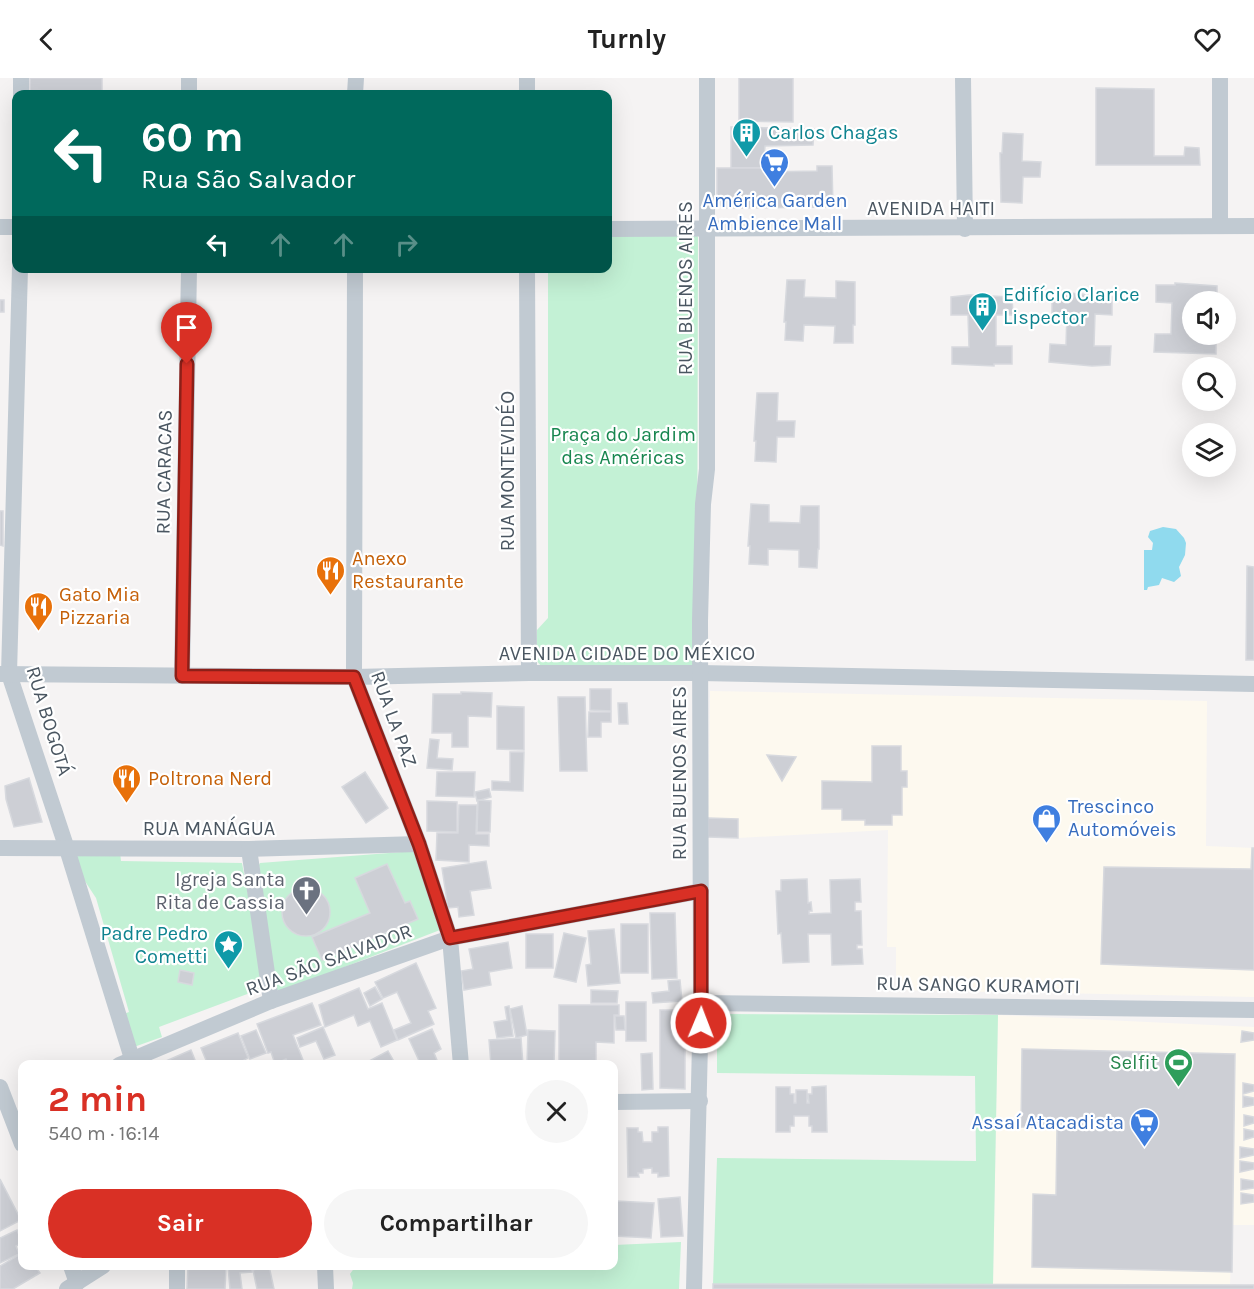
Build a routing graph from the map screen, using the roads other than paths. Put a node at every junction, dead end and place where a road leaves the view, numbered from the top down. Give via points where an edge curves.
1 (707, 78) edge
2 (963, 78) edge
3 (1220, 78) edge
4 (1220, 226) junction
5 (1254, 226) edge
6 (612, 229) edge
7 (965, 229) junction
8 (706, 230) junction
9 (20, 273) edge
10 (189, 273) edge
11 (355, 273) edge
12 (527, 273) edge
13 (529, 673) junction
14 (5, 674) edge
15 (700, 674) junction
16 (182, 676) junction
17 (354, 677) junction
18 (1254, 684) edge
19 (419, 844) junction
20 (0, 848) edge
21 (67, 849) junction
22 (249, 849) junction
23 (701, 891) junction
24 (450, 938) junction
25 (271, 1001) junction
26 (701, 1003) junction
27 (1254, 1010) edge
28 (128, 1060) edge
29 (138, 1060) edge
30 (461, 1060) edge
31 (0, 1087) edge
32 (700, 1101) junction
33 (15, 1102) edge
34 (618, 1102) edge
35 (18, 1120) edge
36 (71, 1270) edge
37 (97, 1270) edge
38 (177, 1270) edge
39 (325, 1270) edge
40 (72, 1286) edge
41 (177, 1289) edge
42 (326, 1289) edge
43 (694, 1289) edge

1 - 8 street, RUA BUENOS AIRES
2 - 7 street
3 - 4 street
4 - 5 street, AVENIDA HAITI
4 - 7 street, AVENIDA HAITI
6 - 8 street, AVENIDA HAITI
7 - 8 street, AVENIDA HAITI
8 - 15 street, RUA BUENOS AIRES via 707,469
9 - 14 street, RUA BOGOTÁ
10 - 16 street, RUA CARACAS
11 - 17 street, RUA LA PAZ
12 - 13 street, RUA MONTEVIDÉO
13 - 15 street, AVENIDA CIDADE DO MÉXICO
13 - 17 street, AVENIDA CIDADE DO MÉXICO
14 - 16 street, AVENIDA CIDADE DO MÉXICO
14 - 21 street, RUA BOGOTÁ
15 - 18 street, AVENIDA CIDADE DO MÉXICO
15 - 23 street, RUA BUENOS AIRES
16 - 17 street, AVENIDA CIDADE DO MÉXICO
17 - 19 street, RUA LA PAZ
19 - 22 street, RUA MANÁGUA
19 - 24 street, RUA LA PAZ
20 - 21 street, RUA MANÁGUA
21 - 22 street, RUA MANÁGUA
21 - 28 street, RUA BOGOTÁ
22 - 25 street
23 - 24 street, RUA SÃO SALVADOR
23 - 26 street, RUA BUENOS AIRES
24 - 25 street, RUA SÃO SALVADOR
24 - 30 street, RUA LA PAZ
25 - 29 street, RUA SÃO SALVADOR
26 - 27 street, RUA SANGO KURAMOTI
26 - 32 street, RUA BUENOS AIRES
31 - 33 street
32 - 34 street
32 - 43 street, RUA BUENOS AIRES
33 - 35 street
36 - 40 street
37 - 40 street
38 - 41 street
39 - 42 street

